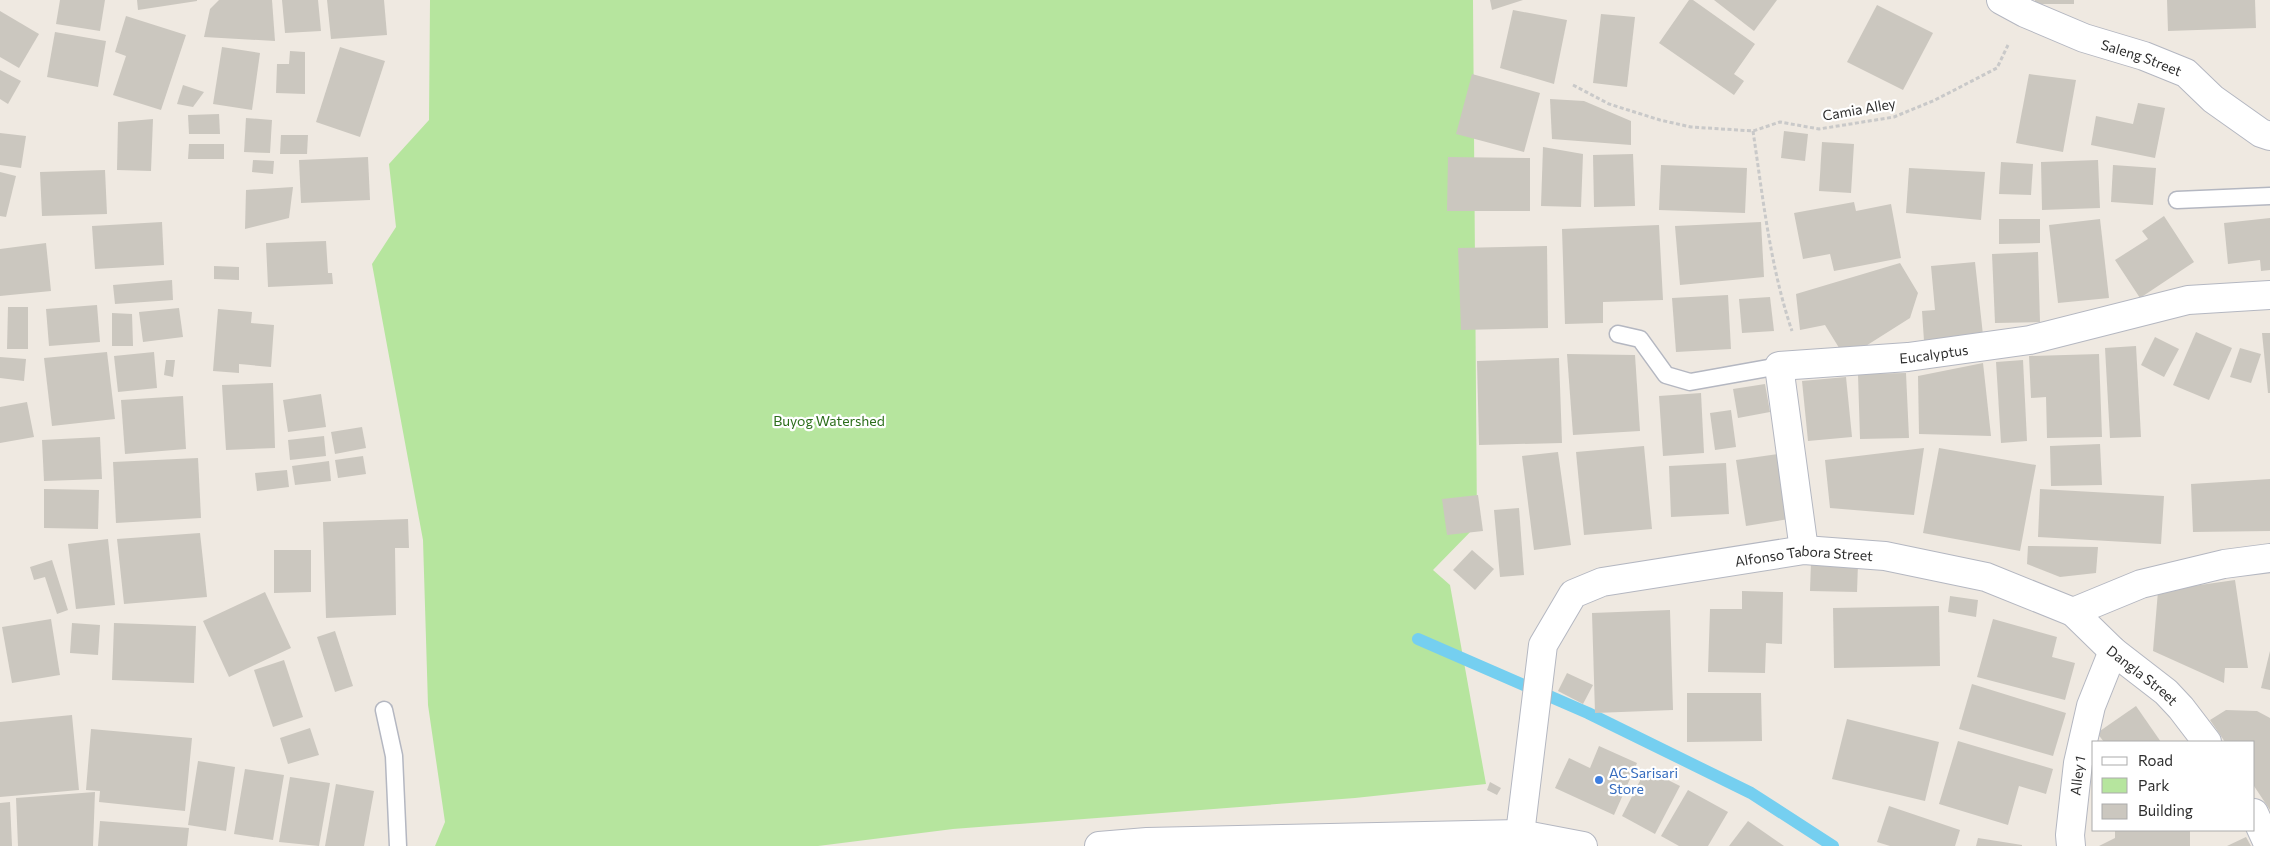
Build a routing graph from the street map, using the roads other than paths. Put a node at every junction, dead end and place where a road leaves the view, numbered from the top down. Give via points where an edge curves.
1 (2001, 0) edge
2 (2270, 136) edge
3 (2270, 196) edge
4 (2177, 200) dead end
5 (2270, 295) edge
6 (1618, 334) dead end
7 (1779, 366) junction
8 (1804, 550) junction
9 (2270, 558) edge
10 (2073, 612) junction
11 (2113, 651) junction
12 (384, 710) dead end
13 (2206, 741) edge
14 (2255, 815) edge
15 (1520, 834) junction
16 (398, 846) edge
17 (1099, 846) edge
18 (1583, 846) edge
19 (2071, 846) edge
20 (2269, 846) edge

1 - 2 street, Saleng Street via 2084,38 2186,73 2213,99
3 - 4 lane
5 - 7 street, Eucalyptus via 2188,300 2030,340 1908,357
6 - 7 lane via 1640,339 1666,375 1690,382
7 - 8 street
8 - 10 street, Alfonso Tabora Street via 1885,556 1986,577
8 - 15 street, Alfonso Tabora Street via 1602,582 1573,594 1543,645
9 - 10 street via 2224,564 2141,584
10 - 11 street, Dangla Street
11 - 13 street, Dangla Street via 2166,692
11 - 19 street, Alley 1 via 2091,706 2080,753
12 - 16 lane via 394,756
14 - 20 street
15 - 17 street via 1147,842
15 - 18 street

